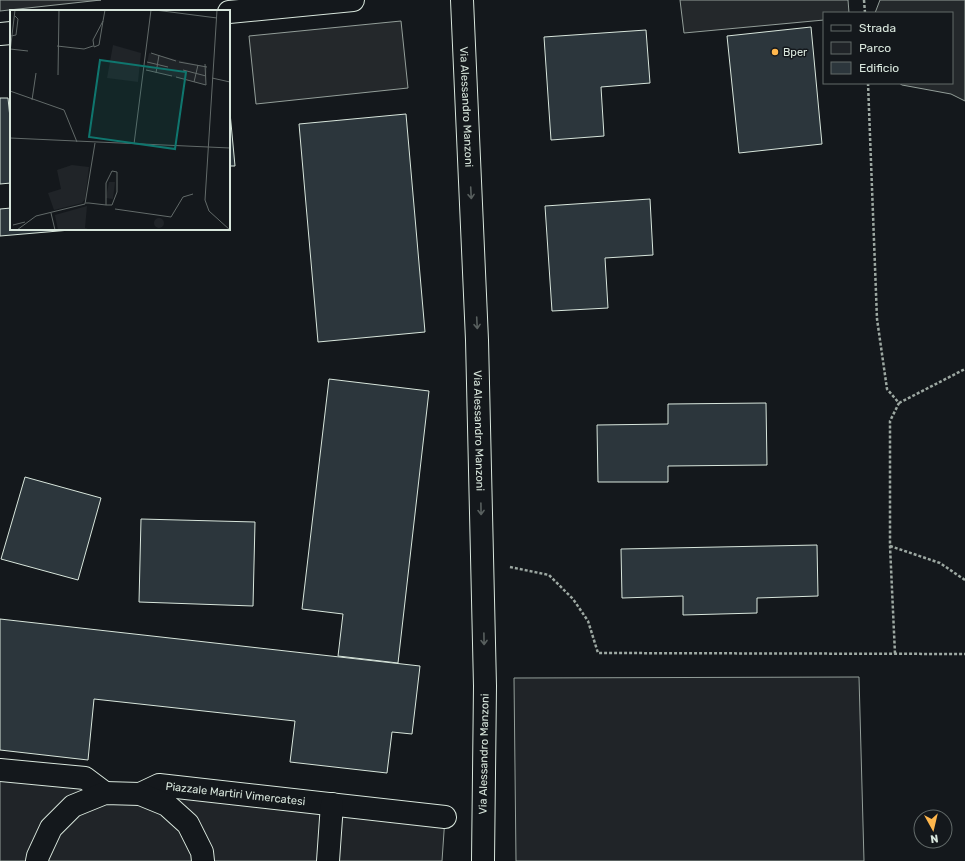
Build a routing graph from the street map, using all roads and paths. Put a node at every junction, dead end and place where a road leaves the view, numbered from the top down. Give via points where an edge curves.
1 (353, 0) edge
2 (462, 0) edge
3 (864, 0) edge
4 (230, 12) edge
5 (865, 12) edge
6 (10, 33) edge
7 (0, 34) edge
8 (868, 84) edge
9 (965, 369) edge
10 (899, 403) junction
11 (890, 546) junction
12 (482, 563) junction
13 (965, 580) edge
14 (895, 654) junction
15 (965, 654) edge
16 (0, 770) edge
17 (105, 793) junction
18 (140, 794) junction
19 (332, 804) junction
20 (445, 818) dead end
21 (37, 861) edge
22 (203, 861) edge
23 (328, 861) edge
24 (483, 861) edge

1 - 4 street
2 -> 12 street, Via Alessandro Manzoni via 477,340
3 - 5 path
6 - 7 street
8 - 10 path via 877,319 888,389
9 - 10 path
10 - 11 path via 890,421
11 - 13 path via 940,563
11 - 14 path
12 - 14 path via 549,575 573,599 588,621 598,653
12 -> 24 street, Via Alessandro Manzoni via 485,686
14 - 15 path
16 - 17 street via 85,778
17 - 18 street, Piazzale Martiri Vimercatesi
17 - 21 street, Piazzale Martiri Vimercatesi via 73,806 51,828
18 - 19 street, Piazzale Martiri Vimercatesi via 159,785
18 - 22 street, Piazzale Martiri Vimercatesi via 167,805 188,824 202,852
19 - 20 street, Piazzale Martiri Vimercatesi
19 - 23 street

